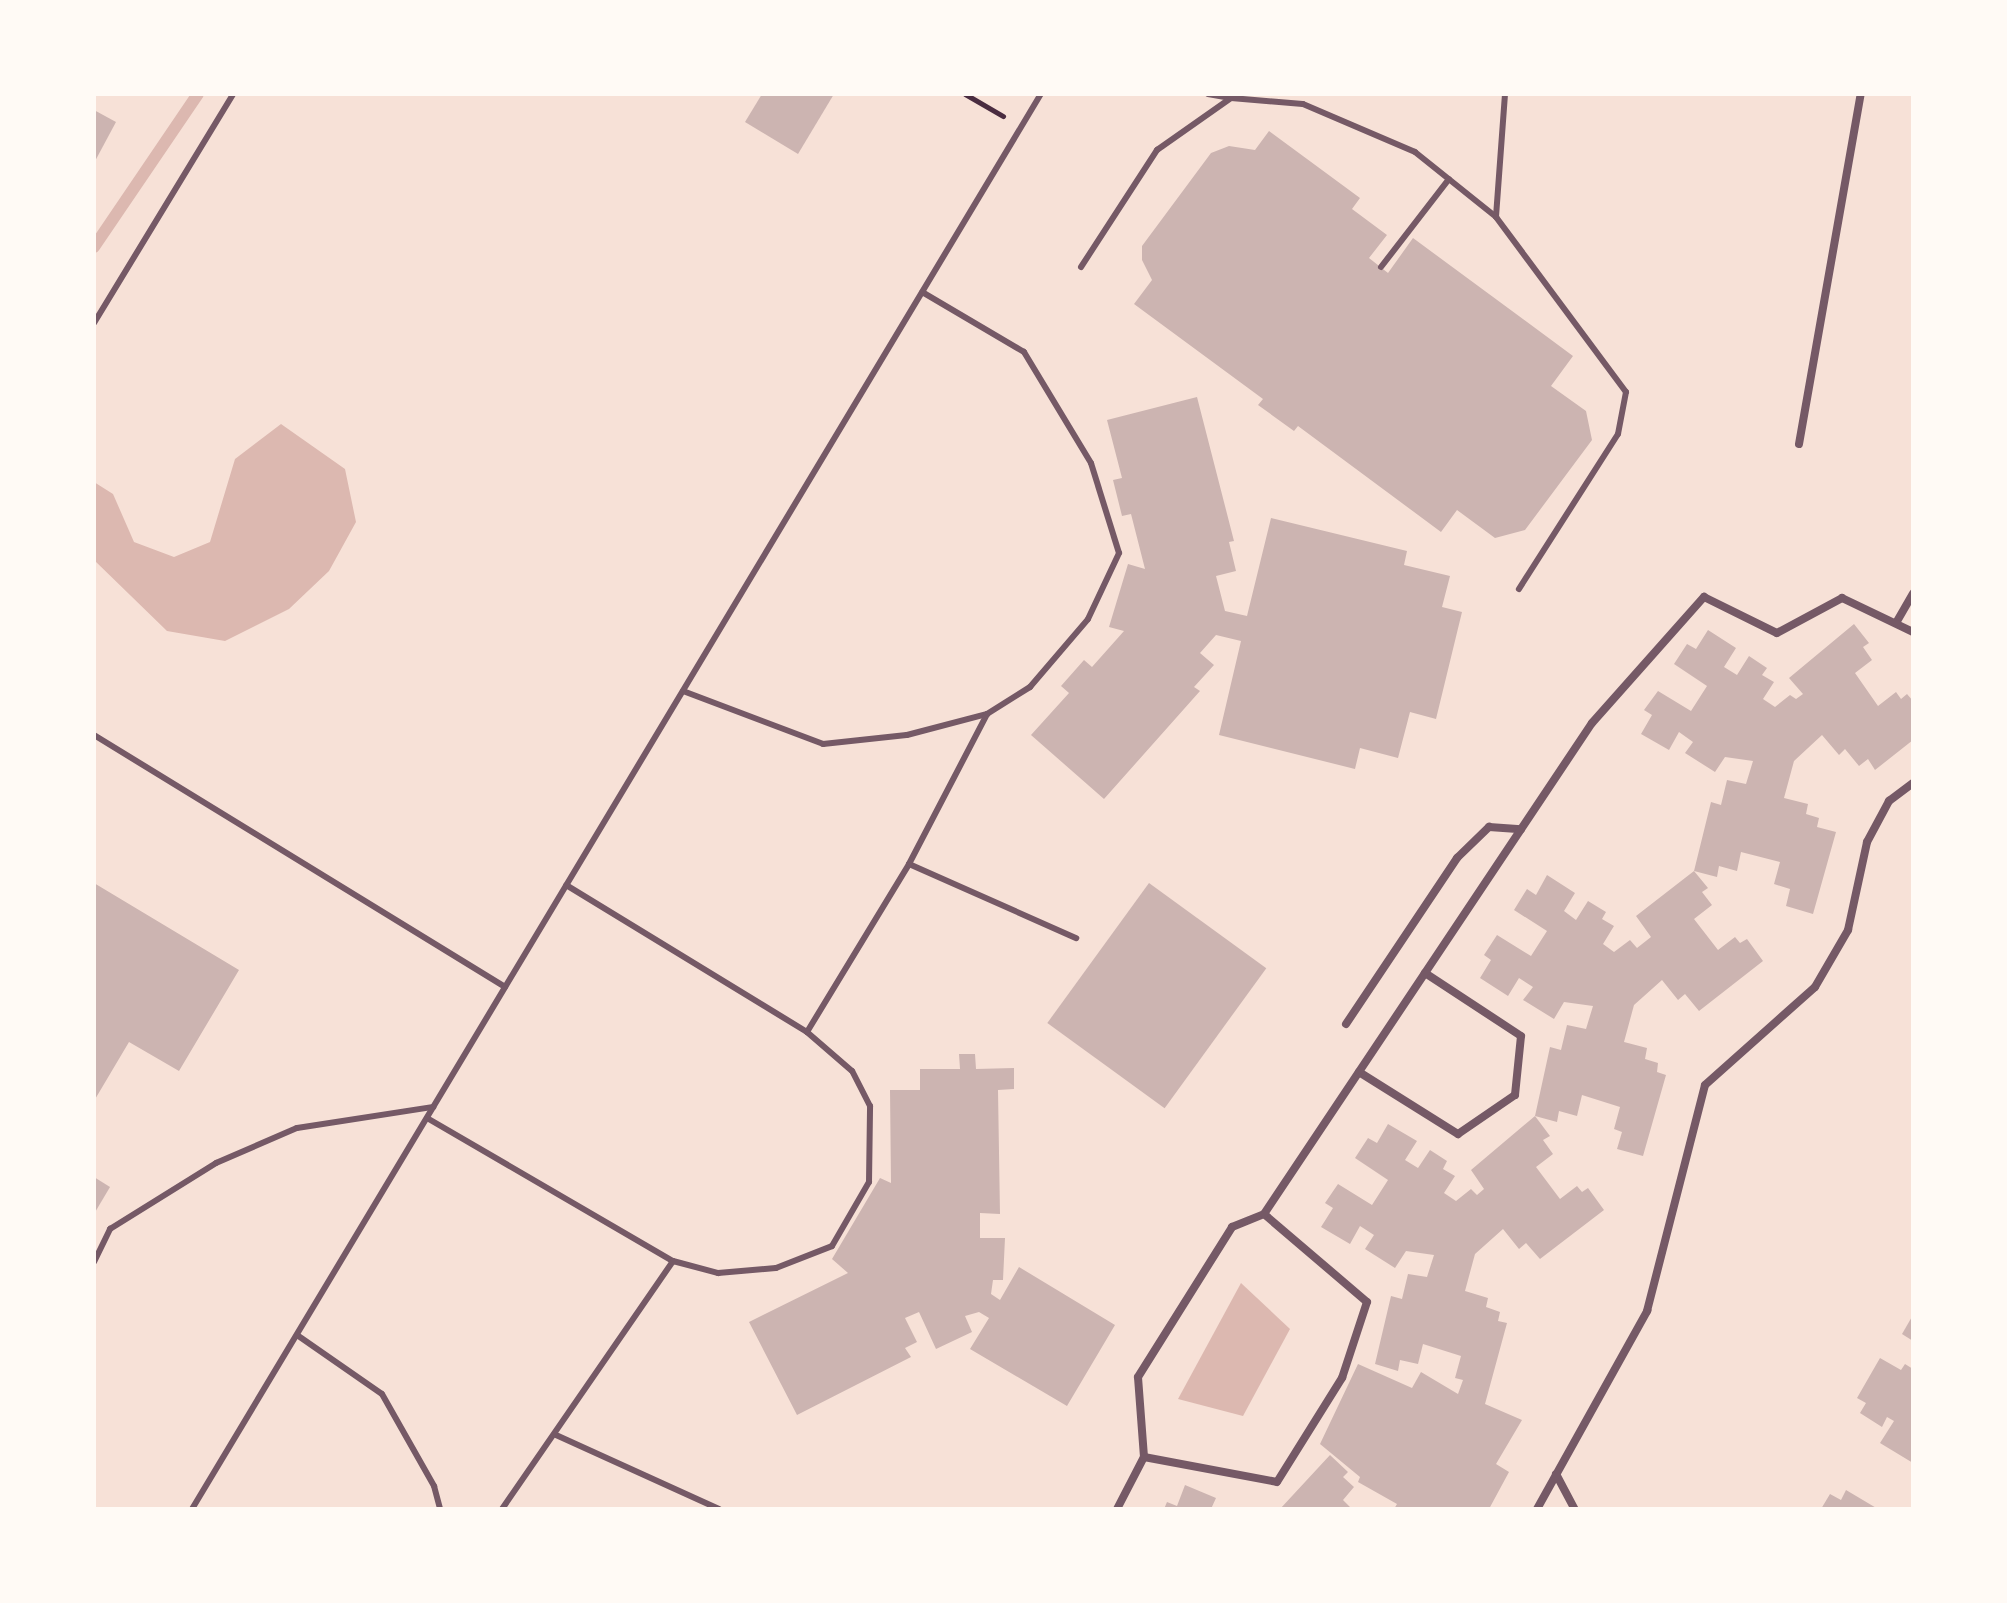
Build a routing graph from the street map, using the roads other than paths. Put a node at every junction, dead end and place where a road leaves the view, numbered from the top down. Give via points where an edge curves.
1 (233, 94) edge
2 (1041, 94) edge
3 (1208, 94) edge
4 (1505, 94) edge
5 (1861, 94) edge
6 (1231, 98) junction
7 (1449, 179) junction
8 (1496, 217) junction
9 (1081, 267) dead end
10 (1381, 267) dead end
11 (922, 292) junction
12 (94, 323) edge
13 (1799, 444) dead end
14 (1519, 589) dead end
15 (1913, 593) edge
16 (1896, 623) junction
17 (1913, 632) edge
18 (683, 691) junction
19 (987, 714) junction
20 (94, 735) edge
21 (1913, 783) edge
22 (1521, 829) junction
23 (909, 864) junction
24 (566, 885) junction
25 (1076, 938) dead end
26 (1425, 973) junction
27 (505, 987) junction
28 (1346, 1024) dead end
29 (807, 1032) junction
30 (1359, 1072) junction
31 (433, 1107) junction
32 (427, 1118) junction
33 (1264, 1214) junction
34 (673, 1261) junction
35 (94, 1262) edge
36 (297, 1335) junction
37 (556, 1435) junction
38 (1144, 1457) junction
39 (1556, 1474) junction
40 (192, 1509) edge
41 (440, 1509) edge
42 (502, 1509) edge
43 (719, 1509) edge
44 (1117, 1509) edge
45 (1537, 1509) edge
46 (1575, 1509) edge

1 - 12 lane
2 - 11 lane
3 - 6 lane
4 - 8 lane
5 - 13 street
6 - 7 lane via 1303,104 1415,152
6 - 9 lane via 1157,150
7 - 8 lane
7 - 10 lane
8 - 14 lane via 1626,392 1618,434
11 - 18 lane
11 - 19 lane via 1024,352 1091,463 1119,553 1088,619 1030,687
15 - 16 street
16 - 17 street
16 - 22 street via 1842,598 1777,633 1704,597 1592,723
18 - 19 lane via 823,744 907,735
18 - 24 lane
19 - 23 lane
20 - 27 lane
21 - 39 street via 1889,801 1867,842 1848,930 1815,987 1705,1085 1647,1311
22 - 26 street
22 - 28 street via 1489,827 1457,858
23 - 25 lane
23 - 29 lane
24 - 27 lane
24 - 29 lane
26 - 30 street
26 - 30 street via 1521,1036 1515,1095 1458,1134
27 - 31 lane
29 - 34 lane via 852,1071 870,1106 869,1182 832,1246 776,1268 718,1273
30 - 33 street
31 - 32 lane
31 - 35 lane via 297,1128 216,1163 110,1229
32 - 34 lane
32 - 36 lane
33 - 38 street via 1232,1227 1138,1377
33 - 38 street via 1367,1302 1342,1378 1277,1482
34 - 37 lane
36 - 40 lane
36 - 41 lane via 382,1394 434,1486
37 - 42 lane
37 - 43 lane
38 - 44 street
39 - 45 street
39 - 46 street

